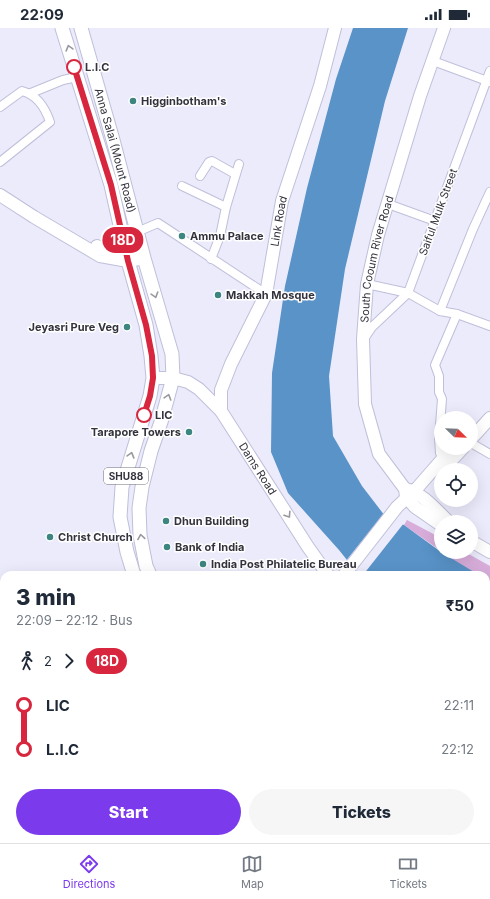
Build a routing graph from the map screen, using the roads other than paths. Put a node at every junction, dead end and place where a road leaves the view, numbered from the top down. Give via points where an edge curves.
1 (62, 28) edge
2 (81, 28) edge
3 (335, 28) edge
4 (444, 28) edge
5 (433, 61) junction
6 (490, 70) edge
7 (77, 77) junction
8 (488, 81) edge
9 (31, 93) junction
10 (0, 107) edge
11 (0, 162) edge
12 (239, 164) dead end
13 (235, 174) junction
14 (200, 176) dead end
15 (182, 186) dead end
16 (0, 188) edge
17 (490, 192) edge
18 (0, 195) edge
19 (388, 204) junction
20 (226, 207) junction
21 (435, 221) junction
22 (138, 237) junction
23 (125, 247) junction
24 (144, 258) junction
25 (210, 259) junction
26 (128, 261) junction
27 (367, 284) junction
28 (266, 294) junction
29 (408, 294) junction
30 (440, 311) junction
31 (456, 314) junction
32 (490, 326) edge
33 (363, 339) junction
34 (153, 378) junction
35 (173, 378) junction
36 (490, 407) edge
37 (221, 412) junction
38 (490, 418) edge
39 (478, 420) edge
40 (478, 431) edge
41 (478, 447) edge
42 (490, 454) edge
43 (457, 455) edge
44 (443, 457) joint
45 (449, 463) edge
46 (434, 477) edge
47 (141, 491) junction
48 (412, 495) junction
49 (121, 500) junction
50 (139, 514) junction
51 (439, 515) edge
52 (434, 518) edge
53 (478, 545) edge
54 (490, 552) edge
55 (133, 571) edge
56 (149, 571) edge
57 (325, 571) edge
58 (351, 571) edge

7 -> 1 main road, Anna Salai (Mount Road) / SHU88
2 - 22 main road, Anna Salai (Mount Road) / SHU88
3 - 28 street, Link Road via 320,86 282,201
4 - 5 street, South Cooum River Road
5 - 8 street
5 - 19 street, South Cooum River Road
6 - 8 street, Saiful Mulk Street
7 - 9 street via 62,80
7 - 23 main road, Anna Salai (Mount Road) / SHU88 via 111,185
8 - 21 street, Saiful Mulk Street
9 - 10 street via 22,91
9 - 11 street via 37,97 50,122
12 - 13 street
13 - 14 street via 212,161
13 - 20 street
15 - 20 street
16 - 23 street via 101,249
17 - 30 street
18 - 26 street via 100,256
19 - 21 street
19 - 27 street, South Cooum River Road
20 - 25 street via 220,236
21 - 29 street, Saiful Mulk Street
22 - 23 street
22 - 24 main road, Anna Salai (Mount Road) / SHU88
22 - 25 street via 158,223
23 - 26 main road, Anna Salai (Mount Road) / SHU88
24 - 26 street
24 -> 35 main road, Anna Salai (Mount Road) / SHU88 via 172,354
25 - 28 street
26 - 34 main road, Anna Salai (Mount Road) / SHU88 via 146,325
27 - 29 street
27 - 33 street, South Cooum River Road
28 - 37 street, Link Road via 221,390
29 - 30 street
29 - 33 street, Saiful Mulk Street via 372,327
30 - 31 street
31 - 32 street
31 - 44 street via 435,365 442,399 439,438 440,453
33 - 48 street, South Cooum River Road via 365,404 379,454
34 - 35 street, Dams Road
49 -> 34 main road, Anna Salai (Mount Road) / SHU88 via 122,487 150,396
35 - 37 street, Dams Road via 188,382 199,389
47 -> 35 main road, Anna Salai (Mount Road) / SHU88
36 - 39 street
37 -> 57 street, Dams Road
38 - 40 street
41 - 42 street
43 - 45 street
44 - 48 street
46 - 48 street
47 - 49 main road
47 - 50 main road, Anna Salai (Mount Road) / SHU88
48 - 51 street
48 - 52 street
48 - 58 street
49 - 50 main road
49 - 55 main road, Anna Salai (Mount Road) / SHU88 via 120,517
56 -> 50 main road, Anna Salai (Mount Road) / SHU88 via 140,535
53 - 54 street

